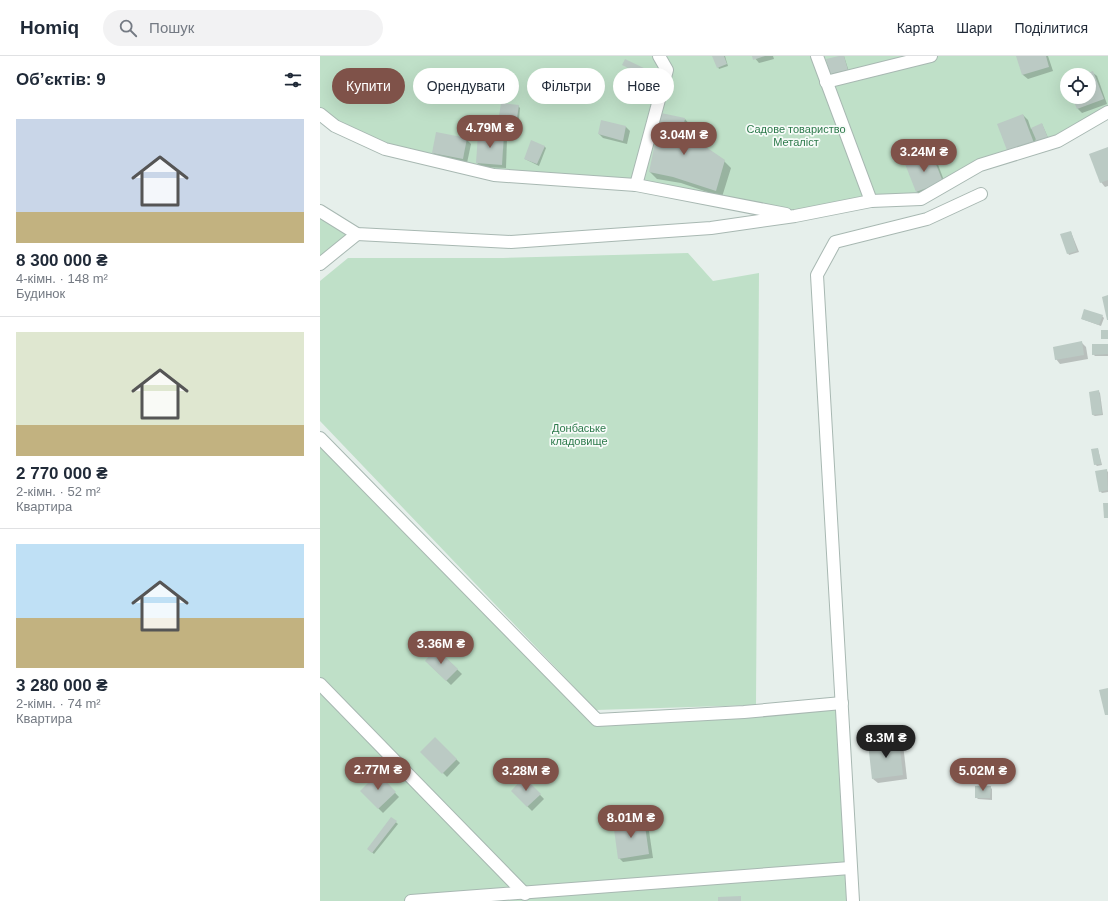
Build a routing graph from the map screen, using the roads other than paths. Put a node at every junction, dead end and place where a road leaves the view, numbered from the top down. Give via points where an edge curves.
1 (659, 56) edge
2 (817, 56) edge
3 (931, 56) edge
4 (826, 82) junction
5 (1108, 112) edge
6 (320, 114) edge
7 (636, 185) junction
8 (981, 194) dead end
9 (871, 201) junction
10 (320, 211) edge
11 (796, 216) junction
12 (357, 234) junction
13 (320, 264) edge
14 (320, 438) edge
15 (320, 684) edge
16 (842, 703) junction
17 (850, 868) junction
18 (525, 894) junction
19 (411, 901) edge
20 (853, 901) edge

1 - 7 street via 667,70
2 - 4 street
3 - 4 street
4 - 9 street
5 - 9 street via 1058,141 980,165 921,199
6 - 7 street via 335,126 385,149 494,175
7 - 11 street
8 - 16 street via 927,219 835,242 817,275
9 - 11 street
10 - 12 street
11 - 12 street via 711,228 511,242
12 - 13 street
14 - 16 street via 596,720 744,712
15 - 18 street
16 - 17 street
17 - 18 street
17 - 20 street
18 - 19 street

